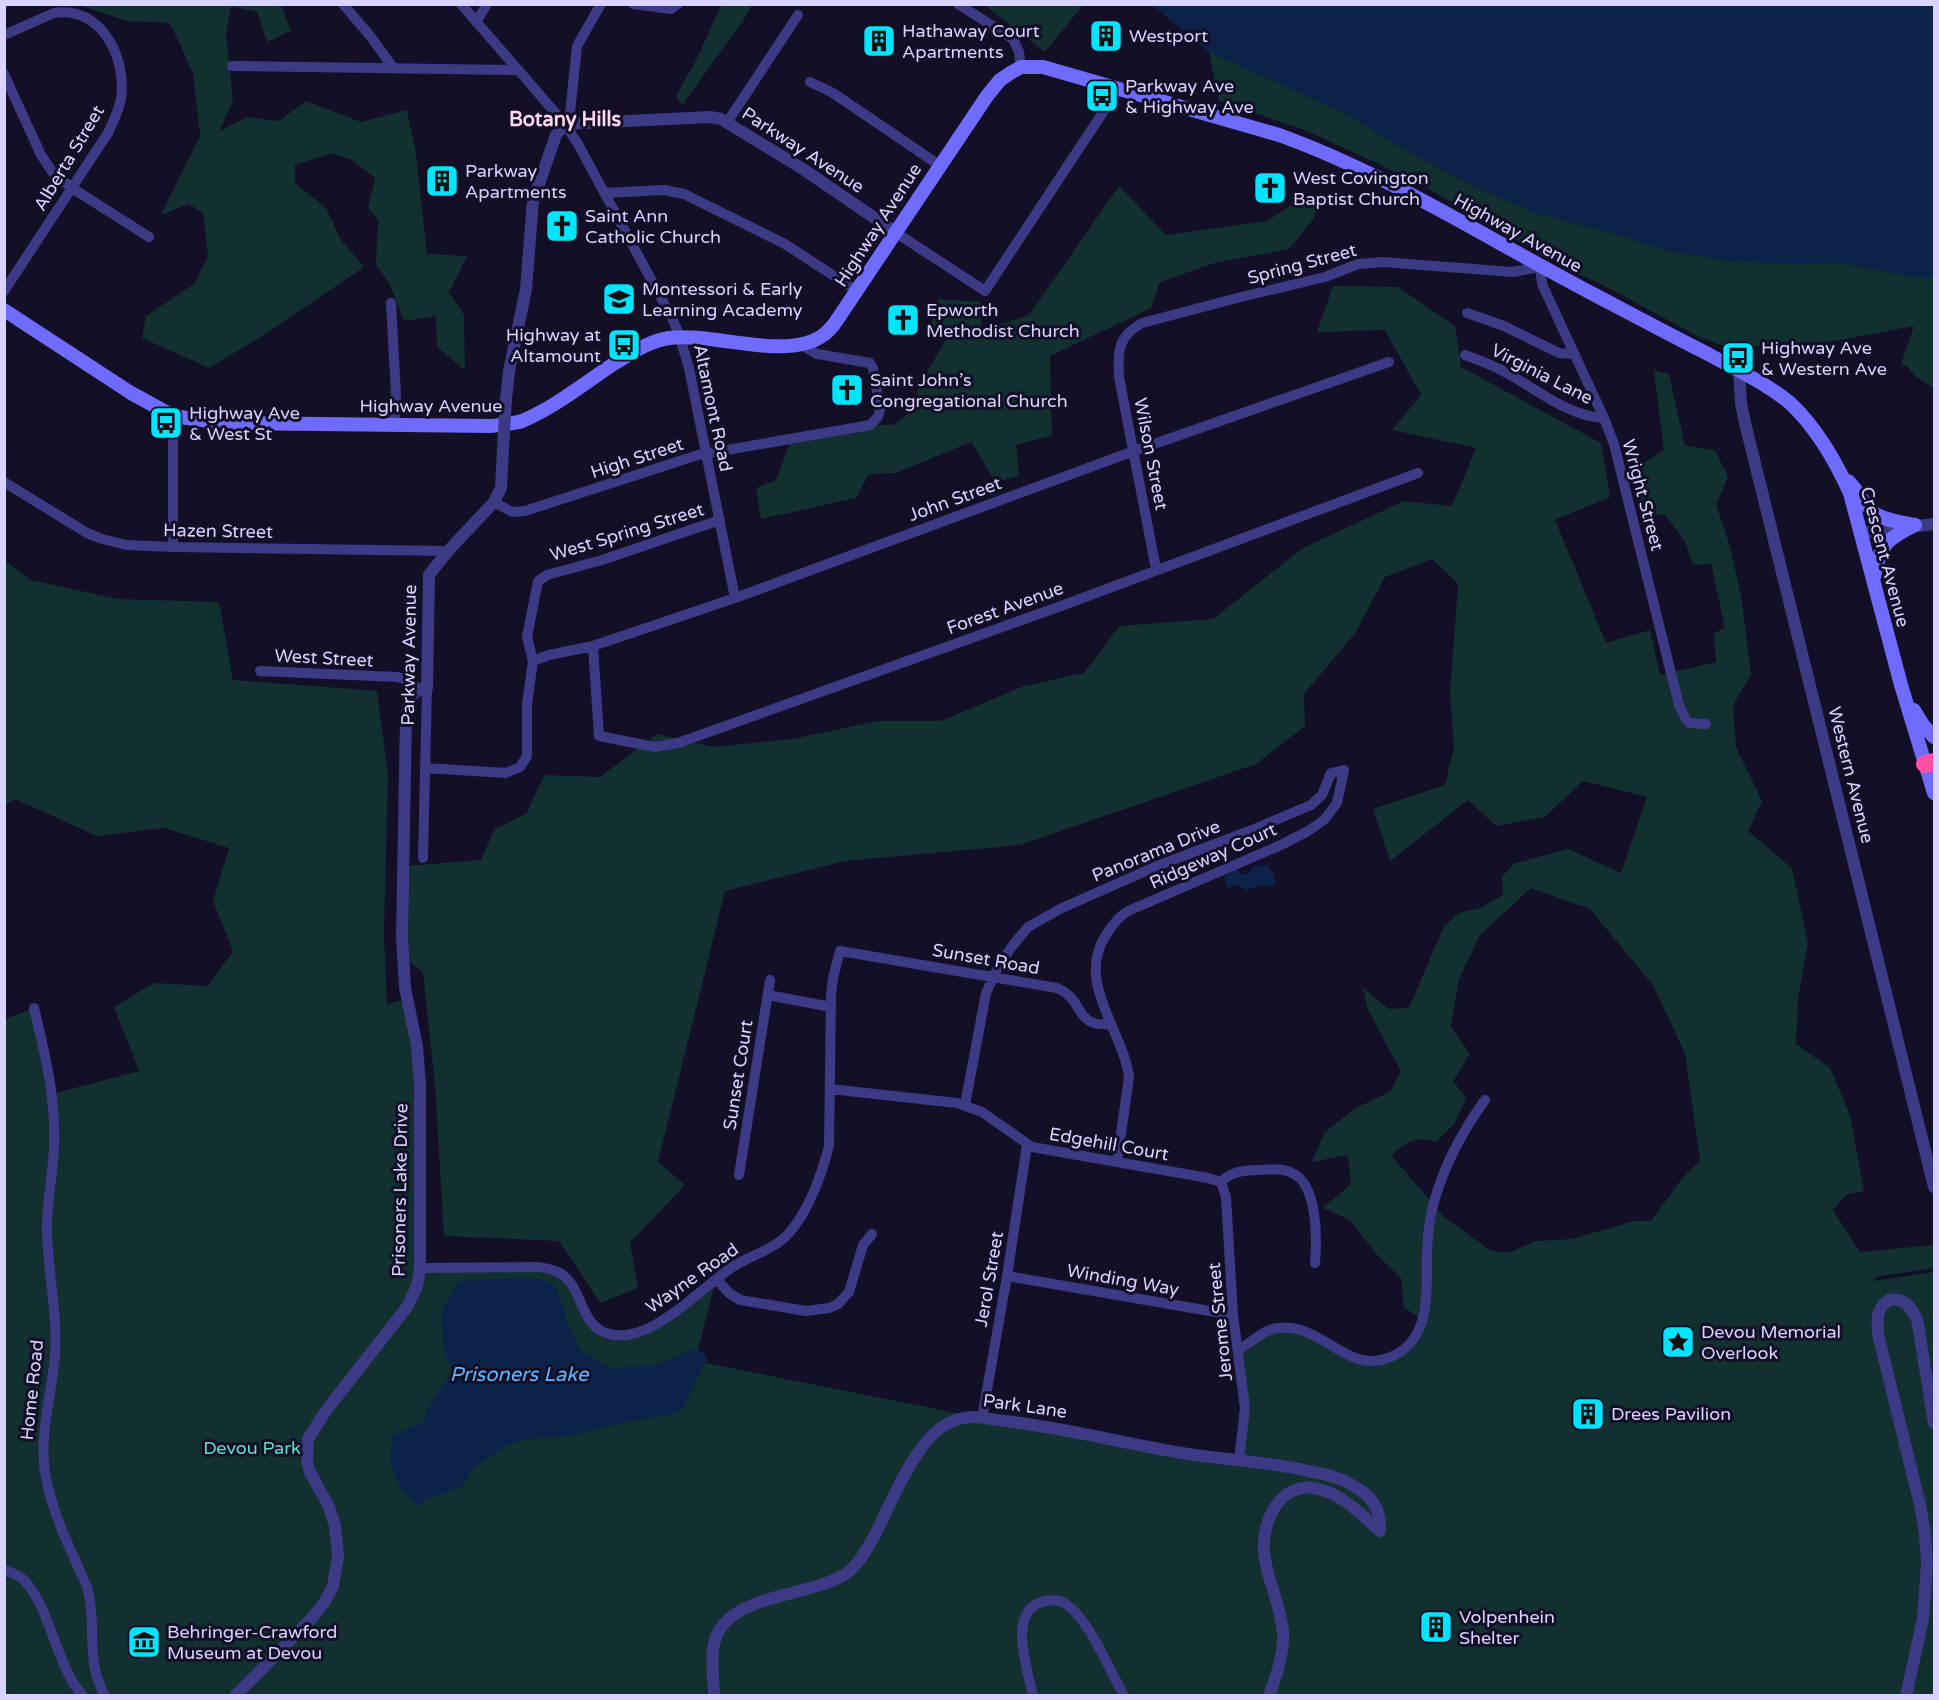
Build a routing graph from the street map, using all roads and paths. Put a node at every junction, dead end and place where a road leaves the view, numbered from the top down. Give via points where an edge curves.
1 (343, 4) edge
2 (461, 4) edge
3 (487, 4) edge
4 (601, 4) edge
5 (633, 4) edge
6 (678, 4) edge
7 (958, 4) edge
8 (798, 15) dead end
9 (476, 22) junction
10 (4, 35) edge
11 (232, 66) dead end
12 (1021, 67) junction
13 (394, 69) junction
14 (516, 70) junction
15 (4, 74) edge
16 (810, 82) dead end
17 (1119, 88) junction
18 (728, 121) junction
19 (565, 124) junction
20 (939, 165) junction
21 (72, 188) junction
22 (605, 193) junction
23 (895, 232) junction
24 (149, 237) dead end
25 (1540, 267) junction
26 (4, 291) edge
27 (857, 291) junction
28 (391, 303) dead end
29 (4, 310) edge
30 (1467, 312) dead end
31 (680, 338) junction
32 (800, 344) junction
33 (1120, 345) joint
34 (1574, 354) junction
35 (1466, 355) dead end
36 (1389, 362) dead end
37 (1739, 370) junction
38 (173, 417) junction
39 (1604, 418) junction
40 (394, 424) junction
41 (1134, 451) junction
42 (706, 454) junction
43 (1418, 473) dead end
44 (1842, 475) junction
45 (4, 482) edge
46 (494, 502) junction
47 (720, 520) junction
48 (1935, 524) edge
49 (1915, 525) junction
50 (1861, 532) junction
51 (173, 547) junction
52 (448, 551) junction
53 (1156, 569) junction
54 (1873, 582) junction
55 (735, 598) junction
56 (593, 646) junction
57 (532, 661) junction
58 (260, 671) dead end
59 (1901, 685) junction
60 (423, 688) junction
61 (1706, 724) dead end
62 (1935, 737) edge
63 (1929, 758) edge
64 (425, 768) junction
65 (1340, 771) joint
66 (1935, 793) edge
67 (423, 858) dead end
68 (840, 951) joint
69 (993, 977) junction
70 (770, 980) dead end
71 (768, 995) junction
72 (831, 1007) junction
73 (34, 1008) dead end
74 (1111, 1024) junction
75 (830, 1089) junction
76 (1485, 1100) dead end
77 (965, 1106) junction
78 (1027, 1145) junction
79 (1117, 1162) junction
80 (739, 1175) dead end
81 (1221, 1182) junction
82 (1935, 1187) edge
83 (872, 1234) dead end
84 (1315, 1263) dead end
85 (420, 1268) junction
86 (1007, 1276) junction
87 (717, 1279) junction
88 (1233, 1315) junction
89 (1239, 1349) junction
90 (981, 1418) junction
91 (1935, 1423) edge
92 (1239, 1460) junction
93 (4, 1570) edge
94 (83, 1695) edge
95 (105, 1695) edge
96 (235, 1695) edge
97 (714, 1695) edge
98 (1033, 1695) edge
99 (1124, 1695) edge
100 (1269, 1695) edge
101 (1906, 1695) edge

1 - 13 street
2 - 9 street, Altamont Road
3 - 9 street
4 - 19 street via 577,46 570,113
5 - 6 street via 671,9
7 - 12 street via 1013,39 1020,52
8 - 18 street
9 - 14 street, Altamont Road
10 - 21 street, Alberta Street via 62,12 92,21 106,33 114,48 121,76 119,108 108,133
11 - 13 street
12 - 17 main road, Highway Avenue via 1043,67
12 - 20 main road, Highway Avenue via 1000,80
13 - 14 street
14 - 19 street, Altamont Road
15 - 21 street via 41,155 53,173
16 - 20 street via 833,93
17 - 23 street, Parkway Avenue via 985,291
17 - 25 main road, Highway Avenue via 1313,147 1408,193
18 - 19 street, Parkway Avenue via 710,117
18 - 23 street, Parkway Avenue
19 - 22 street, Altamont Road
19 - 46 street, Parkway Avenue, bridge via 556,135 533,201 525,289 509,371 501,488
20 - 23 main road, Highway Avenue
21 - 24 street
21 - 26 street, Alberta Street
22 - 27 street via 664,190 684,194 785,244
22 - 31 street, Altamont Road
23 - 27 main road, Highway Avenue
25 - 33 street, Spring Street via 1512,272 1383,262 1358,264 1325,277 1142,323 1132,328
25 - 34 street, Wright Street via 1542,284
25 - 37 main road, Highway Avenue
27 - 32 main road, Highway Avenue via 828,331 816,340
28 - 40 street
29 - 38 main road, Highway Avenue
30 - 34 street via 1560,353
31 - 32 main road, Highway Avenue via 779,347
31 - 40 main road, Highway Avenue via 645,346 520,421 490,426
31 - 42 street, Altamont Road
32 - 42 street, High Street via 818,354 870,363 880,410 878,417 870,425
33 - 41 street, Wilson Street via 1119,376
34 - 39 street, Wright Street
35 - 39 street, Virginia Lane via 1584,416
36 - 41 street, John Street
37 - 44 main road, Crescent Avenue via 1776,393 1803,417
37 - 82 street, Western Avenue via 1746,427
38 - 40 main road, Highway Avenue via 209,422
38 - 51 street
39 - 61 street, Wright Street via 1621,470 1680,705 1689,723
41 - 53 street, Wilson Street
41 - 55 street, John Street
42 - 46 street, High Street via 525,511 512,512
42 - 47 street, Altamont Road
43 - 53 street, Forest Avenue
44 - 49 main road via 1872,512
44 - 50 main road, Crescent Avenue
45 - 51 street, Hazen Street via 102,539 126,545
46 - 52 street, Parkway Avenue
47 - 55 street, Altamont Road
47 - 57 street, West Spring Street via 538,581 527,637
48 - 49 street
49 - 50 street
49 - 54 main road via 1887,541
50 - 54 main road, Crescent Avenue
51 - 52 street, Hazen Street
52 - 60 street, Parkway Avenue via 429,575
53 - 56 street, Forest Avenue via 678,743 656,747 599,736
54 - 59 main road, Crescent Avenue
55 - 56 street, John Street
56 - 57 street, John Street
57 - 64 street, West Spring Street via 527,751 520,767 506,773
58 - 60 street, West Street via 397,678
59 - 62 main road via 1923,725
59 - 63 main road, Crescent Avenue
60 - 64 street, Parkway Avenue
60 - 85 street, Prisoners Lake Drive via 414,692 406,718 402,937 405,988 420,1083
63 - 66 main road, Crescent Avenue
64 - 67 street, Parkway Avenue
65 - 69 street, Panorama Drive via 1331,773 1322,795 1311,805 1157,866 1033,924 1013,945
65 - 74 street, Ridgeway Court via 1344,771 1337,803 1324,820 1290,840 1128,911 1114,923 1102,940 1096,960 1096,979
68 - 69 street, Sunset Road
68 - 72 street, Wayne Road
69 - 74 street, Sunset Road via 1057,988 1071,996 1085,1020 1093,1025
69 - 77 street, Panorama Drive via 982,1010
70 - 71 street, Sunset Court
71 - 72 street
71 - 80 street, Sunset Court
72 - 75 street, Wayne Road
73 - 95 street, Home Road via 49,1070 54,1118 47,1231 55,1354 43,1454 49,1493 89,1594 92,1659
74 - 79 street via 1129,1077
75 - 77 street, Edgehill Court
75 - 87 street, Wayne Road via 826,1160 801,1216 771,1249
76 - 89 street via 1455,1152 1434,1201 1428,1228 1423,1319 1409,1346 1385,1360 1367,1361 1300,1328 1277,1328
77 - 78 street, Edgehill Court via 982,1112
78 - 79 street, Edgehill Court
78 - 86 street, Jerol Street
79 - 81 street, Edgehill Court
81 - 84 street via 1234,1173 1274,1169 1302,1179 1311,1199
81 - 88 street, Jerome Street via 1226,1197
83 - 87 street via 863,1245 849,1292 829,1308 806,1311 740,1300
85 - 87 street, Wayne Road via 538,1267 555,1271 572,1285 582,1309 597,1328 612,1335 639,1332 666,1318
85 - 96 street, Prisoners Lake Drive via 407,1307 308,1439 310,1472 335,1526 338,1556 333,1586 311,1619
86 - 88 street, Winding Way
86 - 90 street, Jerol Street
88 - 89 street, Jerome Street
89 - 92 street, Jerome Street via 1245,1408
90 - 92 street, Park Lane
90 - 97 street, Park Lane via 950,1422 923,1446 870,1543 847,1572 825,1584 759,1602 730,1618 713,1650
91 - 101 street via 1917,1319 1910,1305 1900,1299 1889,1300 1879,1308 1878,1334 1920,1505 1927,1563 1923,1619
92 - 100 street, Park Lane via 1331,1476 1374,1500 1380,1517 1380,1531 1339,1498 1319,1489 1297,1490 1280,1500 1271,1512 1264,1535 1264,1556 1281,1614 1283,1636
93 - 94 street via 19,1576 34,1595 64,1664
98 - 99 street via 1022,1646 1023,1621 1035,1605 1054,1600 1070,1606 1084,1623

